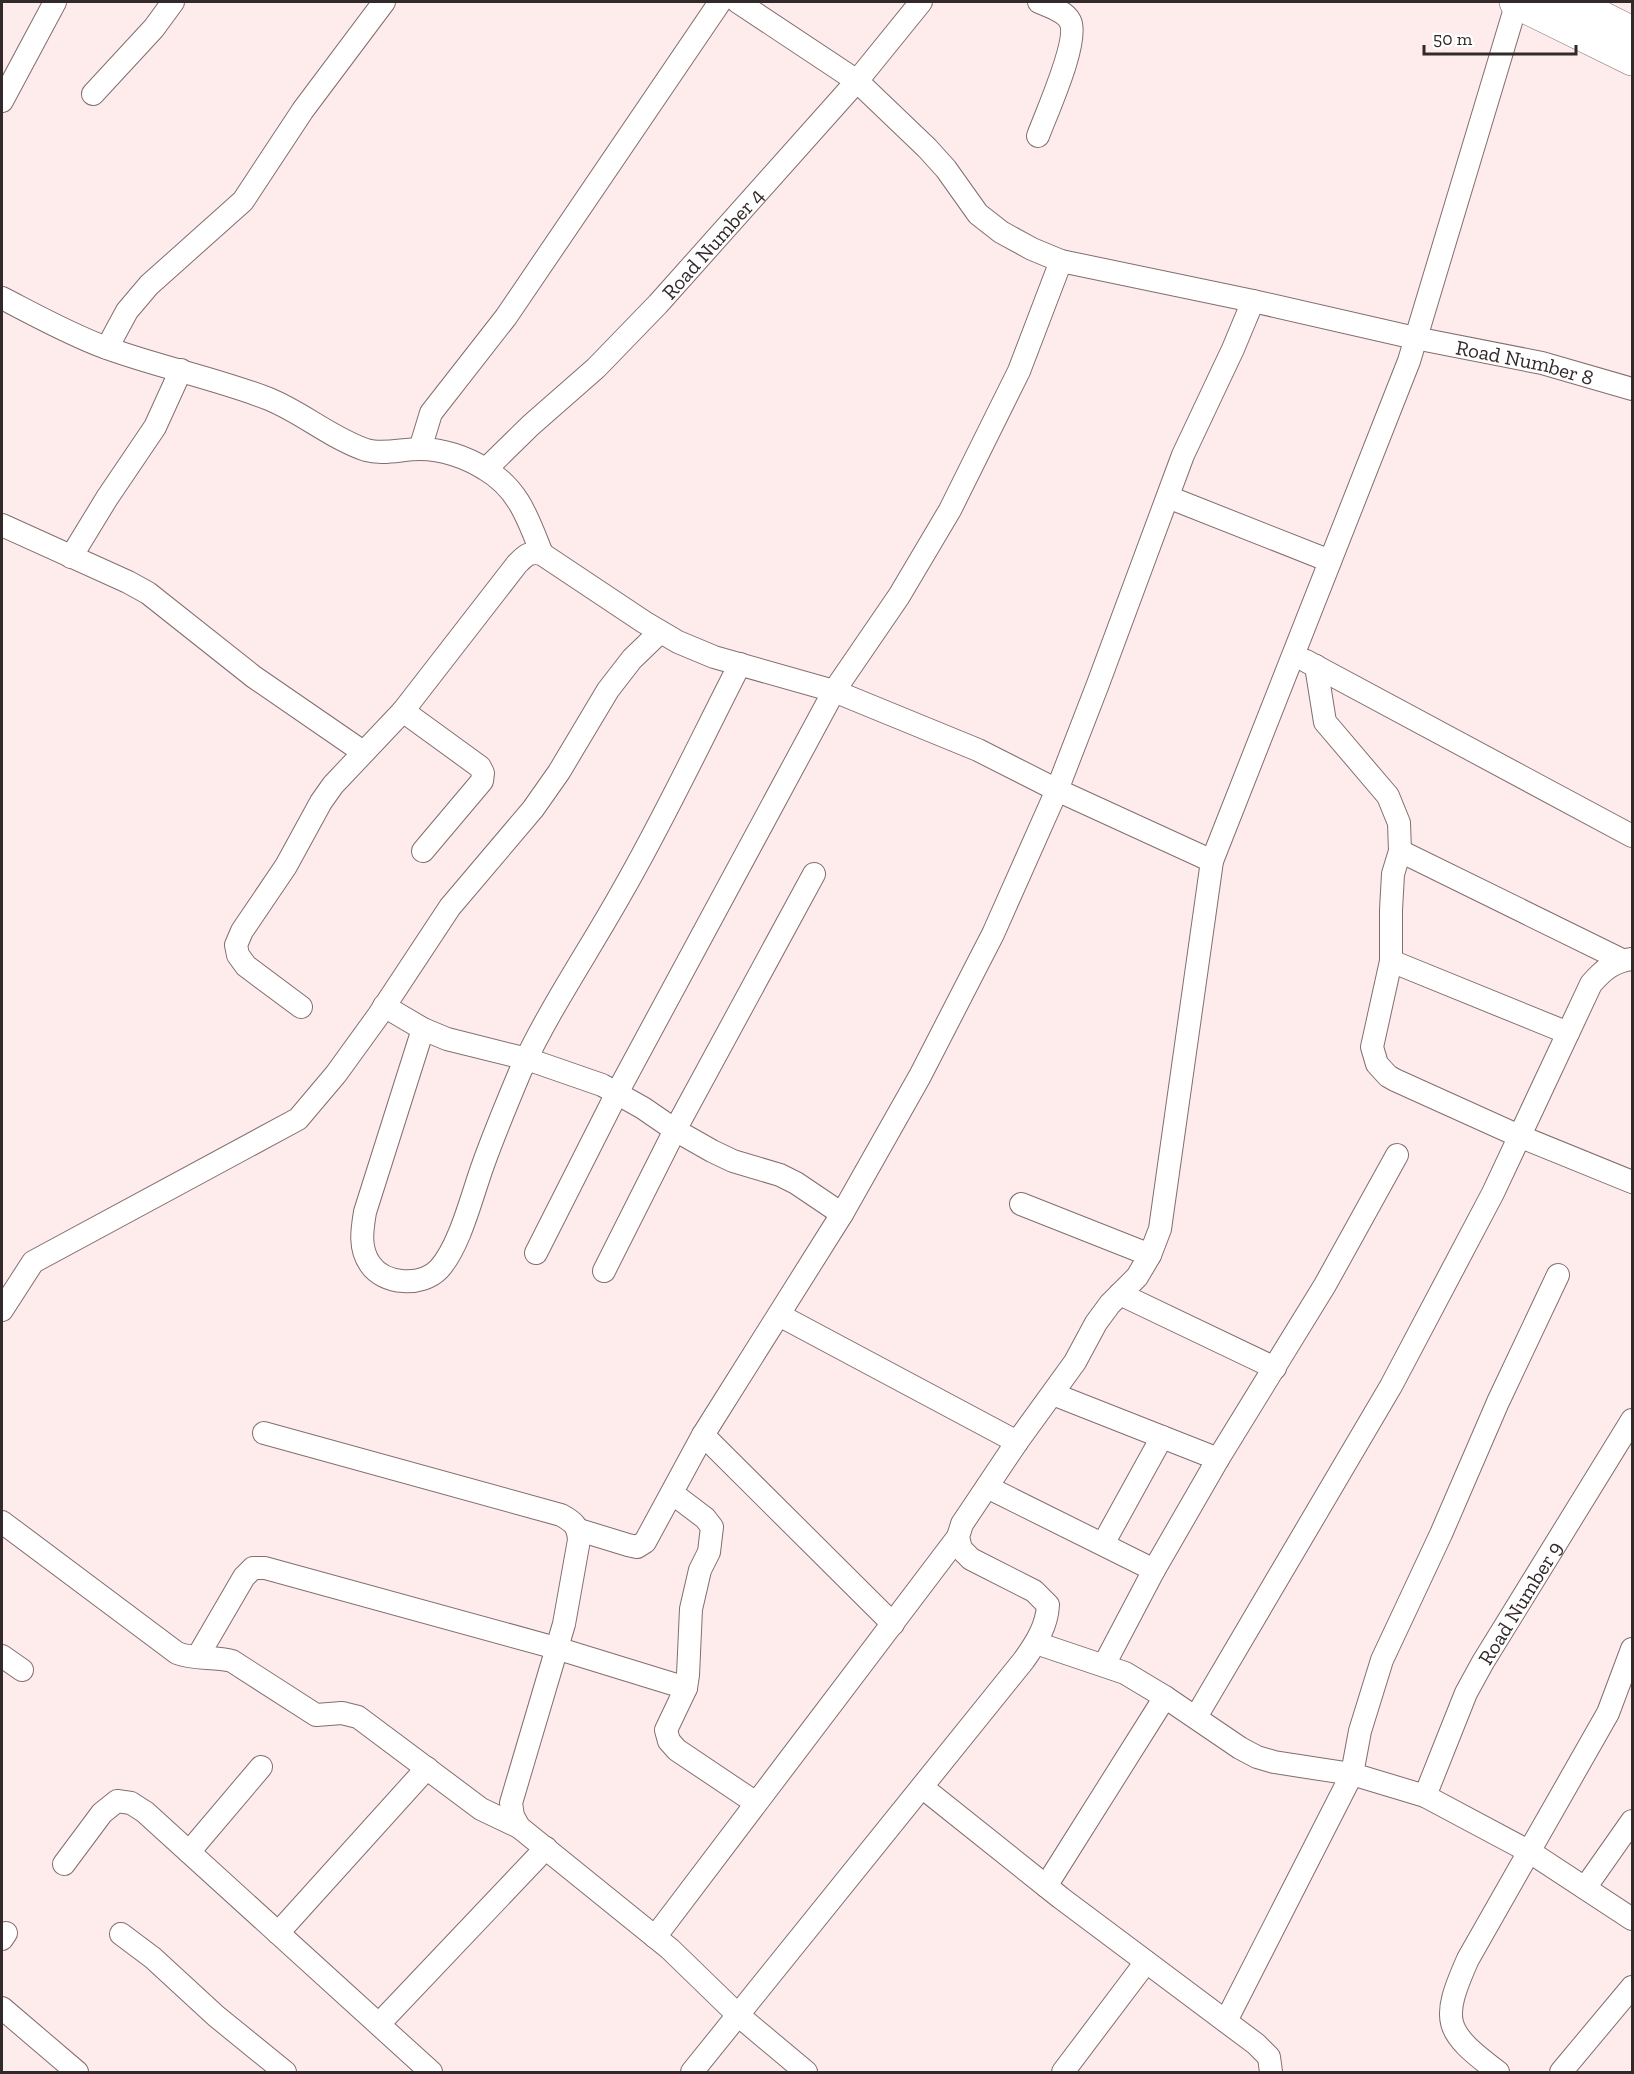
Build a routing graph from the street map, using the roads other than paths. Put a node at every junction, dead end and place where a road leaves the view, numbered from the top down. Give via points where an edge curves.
1 (55, 2) edge
2 (173, 2) edge
3 (384, 2) edge
4 (720, 2) edge
5 (738, 2) edge
6 (921, 2) edge
7 (1039, 2) edge
8 (1516, 2) edge
9 (1570, 2) edge
10 (1632, 33) edge
11 (1632, 59) edge
12 (857, 81) junction
13 (93, 94) dead end
14 (2, 101) edge
15 (1038, 136) dead end
16 (1061, 261) junction
17 (2, 298) edge
18 (1253, 301) junction
19 (1415, 338) junction
20 (107, 348) junction
21 (181, 370) junction
22 (1632, 389) edge
23 (420, 449) junction
24 (486, 469) junction
25 (1168, 497) junction
26 (2, 525) edge
27 (542, 554) junction
28 (71, 557) junction
29 (1330, 561) junction
30 (660, 632) junction
31 (1292, 655) junction
32 (740, 664) junction
33 (1316, 666) junction
34 (834, 691) junction
35 (403, 711) junction
36 (363, 752) junction
37 (1057, 790) junction
38 (1632, 836) edge
39 (1400, 850) junction
40 (423, 851) dead end
41 (1212, 861) junction
42 (814, 874) dead end
43 (1627, 959) edge
44 (1391, 961) junction
45 (384, 1006) junction
46 (301, 1007) dead end
47 (423, 1029) junction
48 (1568, 1033) junction
49 (527, 1059) junction
50 (617, 1093) junction
51 (675, 1130) junction
52 (1519, 1136) junction
53 (1397, 1155) dead end
54 (1632, 1182) edge
55 (1022, 1204) dead end
56 (842, 1214) junction
57 (536, 1253) dead end
58 (1150, 1255) junction
59 (604, 1271) dead end
60 (1558, 1275) dead end
61 (1120, 1294) junction
62 (2, 1310) edge
63 (779, 1315) junction
64 (1275, 1368) junction
65 (1053, 1394) junction
66 (1632, 1420) edge
67 (264, 1434) dead end
68 (703, 1435) junction
69 (1162, 1437) junction
70 (1017, 1442) junction
71 (1218, 1459) junction
72 (987, 1487) junction
73 (672, 1493) junction
74 (2, 1522) edge
75 (579, 1530) junction
76 (958, 1537) junction
77 (1103, 1544) junction
78 (1154, 1570) junction
79 (893, 1624) junction
80 (1036, 1643) junction
81 (556, 1648) junction
82 (1632, 1649) edge
83 (2, 1656) edge
84 (198, 1656) junction
85 (1104, 1665) junction
86 (22, 1670) dead end
87 (686, 1688) junction
88 (1165, 1697) junction
89 (1196, 1718) junction
90 (261, 1767) dead end
91 (427, 1768) junction
92 (1352, 1774) junction
93 (922, 1786) junction
94 (1425, 1796) junction
95 (756, 1803) junction
96 (1632, 1821) edge
97 (519, 1827) junction
98 (546, 1848) junction
99 (189, 1852) junction
100 (1530, 1852) junction
101 (64, 1864) dead end
102 (1046, 1886) junction
103 (1585, 1888) junction
104 (1632, 1919) edge
105 (278, 1933) junction
106 (121, 1934) dead end
107 (655, 1936) junction
108 (1146, 1962) junction
109 (1632, 1988) edge
110 (2, 2008) edge
111 (738, 2015) junction
112 (1226, 2021) junction
113 (379, 2024) junction
114 (77, 2073) edge
115 (285, 2073) edge
116 (431, 2073) edge
117 (692, 2073) edge
118 (806, 2073) edge
119 (1063, 2073) edge
120 (1271, 2073) edge
121 (1498, 2073) edge
122 (1561, 2073) edge

1 - 14 street
2 - 13 street
3 - 20 street via 303,110 243,201 149,285 127,311
4 - 23 street via 506,317 431,413
5 - 12 street, Road Number 8
6 - 12 street, Road Number 4
7 - 15 street via 1063,14 1070,20 1072,30 1070,50
8 - 11 highway
8 - 19 street
9 - 10 highway
12 - 16 street, Road Number 8 via 933,155 978,214 1001,232
12 - 24 street, Road Number 4 via 597,368
16 - 18 street, Road Number 8
16 - 34 street via 1019,371 950,510 899,596
17 - 20 street
18 - 19 street, Road Number 8
18 - 25 street
19 - 22 street, Road Number 8 via 1542,363
19 - 29 street
20 - 21 street
21 - 23 street via 273,401 369,451
21 - 28 street via 155,427
23 - 24 street via 441,451
24 - 27 street via 522,506
25 - 29 street
25 - 37 street
26 - 28 street
27 - 30 street
27 - 35 street via 527,554 517,564
28 - 36 street via 148,593 254,677
29 - 31 street
30 - 32 street via 714,657
30 - 45 street via 608,690 559,772 450,907
31 - 33 street
31 - 41 street
32 - 34 street
32 - 49 street via 624,888
33 - 38 street
33 - 39 street via 1325,722 1388,796 1399,823
34 - 37 street via 978,750
34 - 50 street
35 - 36 street
35 - 40 street via 483,773 482,781
36 - 46 street via 321,802 236,945 246,966
37 - 41 street
37 - 56 street via 993,934 920,1076
39 - 43 street
39 - 44 street via 1393,874
41 - 58 street via 1165,1203
42 - 51 street
43 - 48 street via 1603,970 1591,984
44 - 48 street
44 - 52 street via 1373,1039 1377,1064 1395,1080
45 - 47 street
45 - 62 street via 298,1119 33,1262
47 - 49 street
47 - 49 street via 364,1212 363,1251 380,1275 395,1280 428,1277 448,1255 491,1140
48 - 52 street
49 - 50 street
50 - 51 street
50 - 57 street
51 - 56 street via 733,1161 788,1179
51 - 59 street
52 - 54 street
52 - 89 street via 1391,1386
53 - 64 street
55 - 58 street
56 - 63 street
58 - 61 street via 1137,1277
60 - 92 street via 1382,1660 1360,1731
61 - 64 street
61 - 65 street via 1096,1323
63 - 68 street
63 - 70 street
64 - 71 street
65 - 69 street
65 - 70 street
66 - 94 street, Road Number 9 via 1483,1662 1466,1693
67 - 75 street via 561,1515 573,1521
68 - 73 street
68 - 79 street
69 - 71 street
69 - 77 street
70 - 72 street
71 - 78 street
72 - 76 street via 962,1524
72 - 77 street
73 - 75 street via 652,1532 637,1546
73 - 87 street via 712,1527 709,1552 700,1570 691,1609
74 - 84 street via 177,1653
75 - 81 street via 564,1624
76 - 79 street
76 - 80 street via 961,1549 971,1559 1034,1591 1048,1605 1048,1618
77 - 78 street
78 - 85 street
79 - 95 street
80 - 85 street
80 - 93 street
81 - 84 street via 265,1568 253,1568
81 - 87 street
81 - 97 street via 511,1803
82 - 100 street via 1608,1713
83 - 86 street
84 - 91 street via 232,1661 316,1715 342,1713 358,1717
85 - 88 street
87 - 95 street via 666,1730 669,1741
88 - 89 street
88 - 102 street
89 - 92 street via 1257,1757
90 - 99 street
91 - 97 street via 481,1809
91 - 105 street
92 - 94 street
92 - 112 street
93 - 102 street
93 - 111 street
94 - 100 street
95 - 107 street
96 - 103 street
97 - 98 street
98 - 107 street
98 - 113 street
99 - 101 street via 145,1812 131,1803 117,1801 102,1813
99 - 105 street
100 - 103 street
100 - 121 street via 1468,1959 1450,2005 1451,2021 1459,2038
102 - 108 street
103 - 104 street
105 - 113 street
106 - 115 street
107 - 111 street
108 - 112 street
108 - 119 street
109 - 122 street
110 - 114 street
111 - 117 street
111 - 118 street
112 - 120 street via 1269,2057
113 - 116 street

